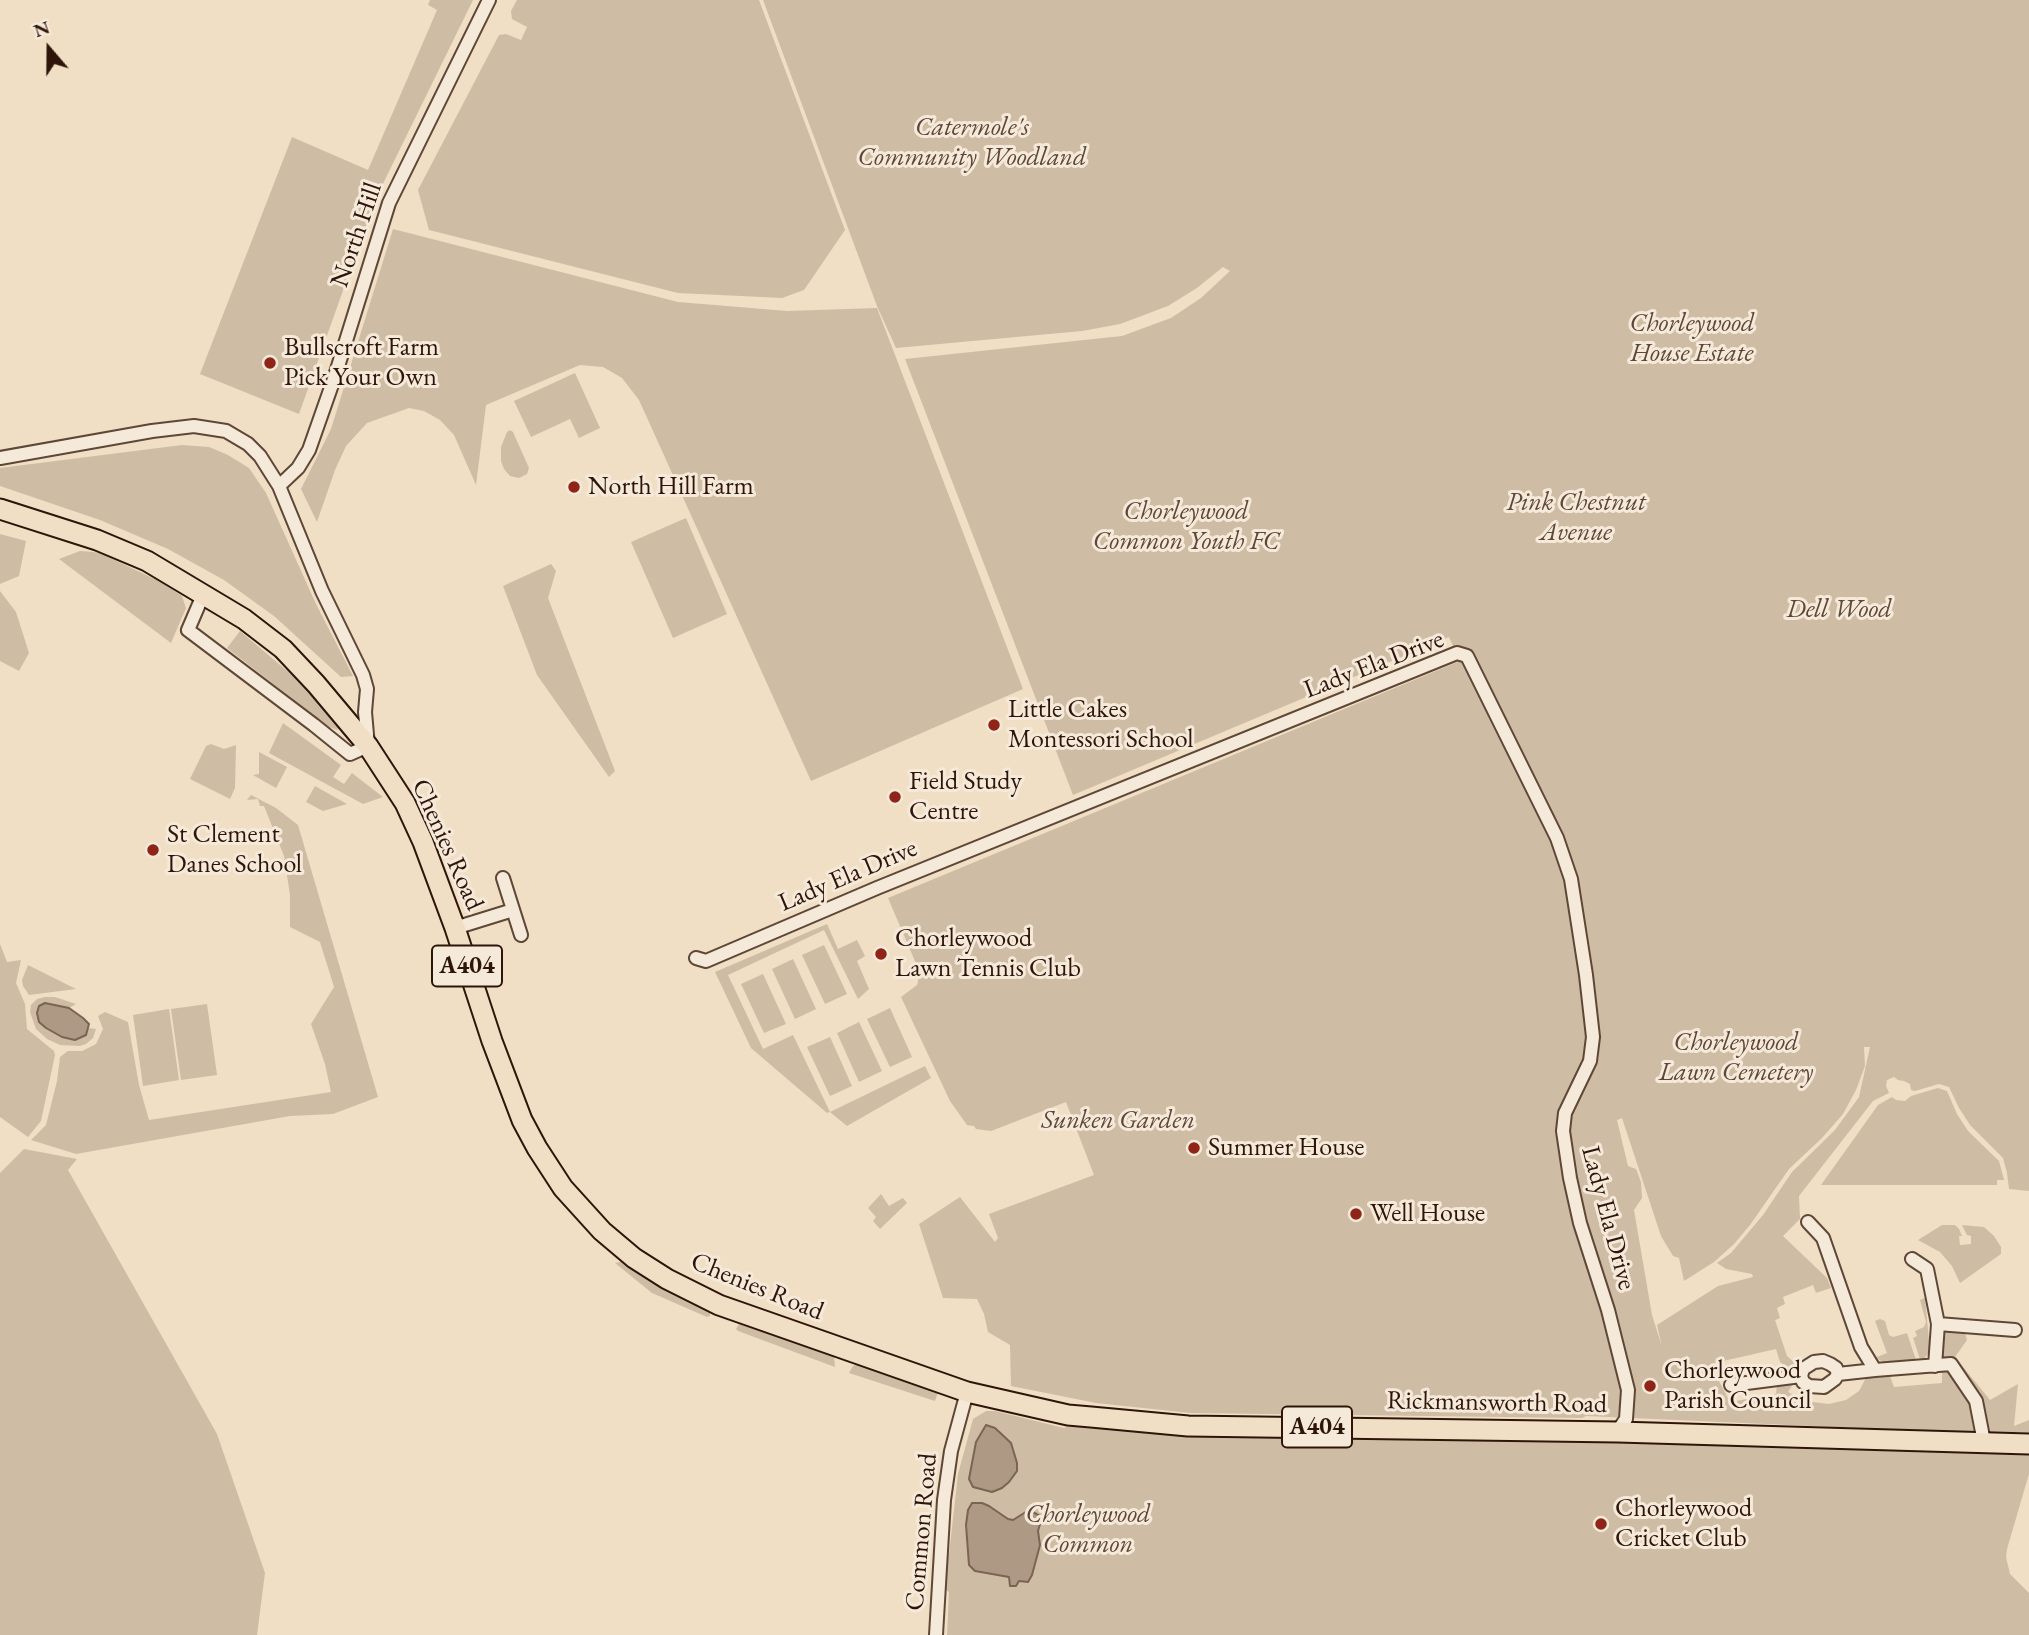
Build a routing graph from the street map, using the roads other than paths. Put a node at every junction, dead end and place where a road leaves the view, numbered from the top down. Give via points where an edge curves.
1 (489, 0) edge
2 (0, 458) edge
3 (279, 486) junction
4 (0, 509) edge
5 (204, 595) junction
6 (368, 746) junction
7 (503, 878) dead end
8 (513, 910) junction
9 (455, 928) junction
10 (522, 934) dead end
11 (696, 958) dead end
12 (1808, 1222) dead end
13 (1912, 1259) dead end
14 (1938, 1324) junction
15 (2015, 1330) dead end
16 (1935, 1366) junction
17 (1875, 1370) junction
18 (1838, 1374) junction
19 (1801, 1376) junction
20 (1731, 1385) dead end
21 (967, 1392) junction
22 (1617, 1432) junction
23 (1984, 1442) junction
24 (2029, 1444) edge
25 (936, 1635) edge

1 - 3 street, North Hill via 389,203 309,450
2 - 3 street via 194,426 226,431 248,444
3 - 6 street via 363,675
4 - 5 main road, Chenies Road / A404 via 147,561
5 - 6 main road, Chenies Road / A404 via 283,649
5 - 6 street via 188,631 350,754
6 - 9 main road, Chenies Road / A404 via 405,803
7 - 8 street
8 - 9 street
8 - 10 street
9 - 21 main road, Chenies Road / A404 via 522,1120 563,1188 602,1231 667,1279 719,1305
11 - 22 street, Lady Ela Drive via 706,961 1457,653 1467,656 1557,838 1571,879 1593,1037 1590,1061 1565,1112 1563,1131 1580,1223 1628,1390 1626,1419
12 - 17 street via 1823,1238 1861,1347
13 - 14 street via 1927,1269
14 - 15 street
14 - 16 street
16 - 17 street
16 - 23 street via 1951,1364 1976,1401
17 - 18 street
18 - 19 street via 1824,1387 1809,1386
18 - 19 street via 1823,1362 1806,1365
19 - 20 street
21 - 22 main road, Rickmansworth Road / A404 via 1068,1415 1188,1426
21 - 25 street, Common Road via 944,1500
22 - 23 main road, Rickmansworth Road / A404
23 - 24 main road, Rickmansworth Road / A404

